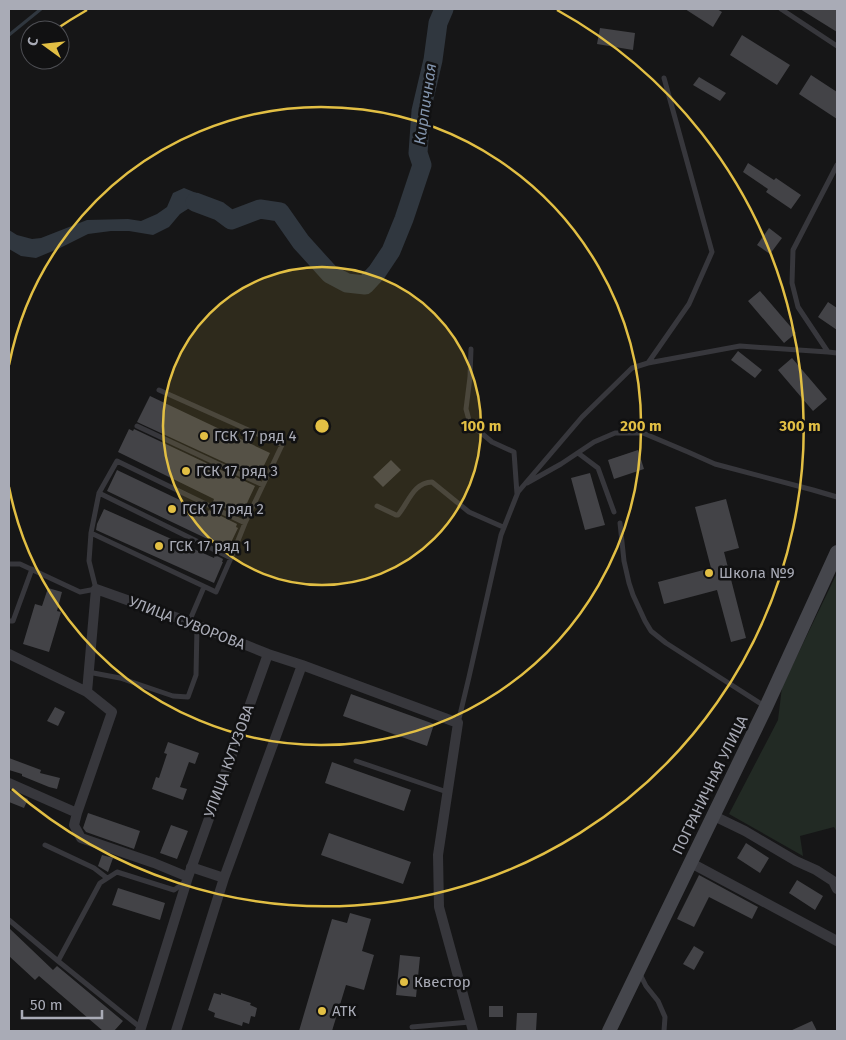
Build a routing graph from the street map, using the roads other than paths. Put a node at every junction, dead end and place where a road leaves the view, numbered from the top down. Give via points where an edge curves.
1 (781, 9) edge
2 (837, 46) edge
3 (664, 78) dead end
4 (837, 165) edge
5 (831, 178) junction
6 (837, 181) edge
7 (471, 350) dead end
8 (828, 352) junction
9 (837, 353) edge
10 (648, 363) junction
11 (159, 390) dead end
12 (137, 426) dead end
13 (578, 453) junction
14 (263, 485) junction
15 (524, 485) junction
16 (99, 493) junction
17 (517, 495) junction
18 (837, 497) edge
19 (377, 506) dead end
20 (614, 512) dead end
21 (244, 523) junction
22 (620, 523) dead end
23 (503, 527) junction
24 (91, 534) junction
25 (837, 552) edge
26 (232, 558) junction
27 (9, 564) edge
28 (32, 569) junction
29 (204, 587) junction
30 (96, 589) junction
31 (9, 622) edge
32 (193, 624) junction
33 (9, 654) edge
34 (268, 654) junction
35 (302, 665) junction
36 (88, 672) junction
37 (87, 692) junction
38 (766, 707) junction
39 (458, 724) junction
40 (356, 761) dead end
41 (9, 783) edge
42 (447, 792) junction
43 (76, 813) junction
44 (714, 816) junction
45 (45, 846) dead end
46 (691, 863) junction
47 (188, 875) junction
48 (107, 878) junction
49 (224, 878) junction
50 (837, 889) edge
51 (9, 920) edge
52 (837, 941) edge
53 (58, 960) junction
54 (639, 972) junction
55 (472, 1026) edge
56 (412, 1027) dead end
57 (141, 1030) edge
58 (176, 1031) edge
59 (610, 1031) edge
60 (664, 1031) edge

1 - 2 lane
3 - 10 lane via 712,252 689,304
4 - 5 lane
5 - 6 lane
5 - 8 lane via 793,250 792,282 798,307
7 - 17 lane via 466,409 469,420 492,442 514,452
8 - 9 lane
8 - 10 lane via 740,346
10 - 15 lane via 632,368 582,418
11 - 14 lane via 282,446
12 - 14 lane
13 - 15 lane
13 - 18 lane via 615,433 643,433 715,464
13 - 20 lane via 598,468
14 - 21 lane
15 - 17 lane
16 - 21 lane via 116,461
16 - 24 lane
16 - 26 lane
17 - 23 lane
19 - 23 lane via 396,516 419,487 432,482 469,512
21 - 26 lane
22 - 38 lane via 629,583 651,631
23 - 39 lane
24 - 29 lane
24 - 30 lane via 89,561
25 - 38 street, ПОГРАНИЧНАЯ УЛИЦА
26 - 29 lane via 216,592
27 - 28 lane
28 - 30 lane via 80,592
28 - 31 lane via 13,621
29 - 32 lane
30 - 32 street, УЛИЦА СУВОРОВА
30 - 36 street
32 - 34 street, УЛИЦА СУВОРОВА
32 - 36 lane via 196,675 188,698
33 - 37 street
34 - 35 street, УЛИЦА СУВОРОВА
34 - 47 street, УЛИЦА КУТУЗОВА
35 - 39 street, УЛИЦА СУВОРОВА
35 - 49 street
36 - 37 street
37 - 43 street via 112,712
38 - 44 street, ПОГРАНИЧНАЯ УЛИЦА
39 - 42 street
40 - 42 lane
41 - 43 street
42 - 55 street via 438,855 439,907
43 - 47 street via 74,825 81,838
44 - 46 street, ПОГРАНИЧНАЯ УЛИЦА
44 - 50 street via 816,870 833,881
45 - 48 lane via 94,868
46 - 52 street
46 - 54 street, ПОГРАНИЧНАЯ УЛИЦА
47 - 48 lane via 174,890 117,872
47 - 49 street
47 - 57 street, УЛИЦА КУТУЗОВА
48 - 53 lane via 100,883
49 - 58 street
51 - 53 lane
53 - 57 lane
54 - 59 street, ПОГРАНИЧНАЯ УЛИЦА
54 - 60 lane via 665,1017
55 - 56 lane

